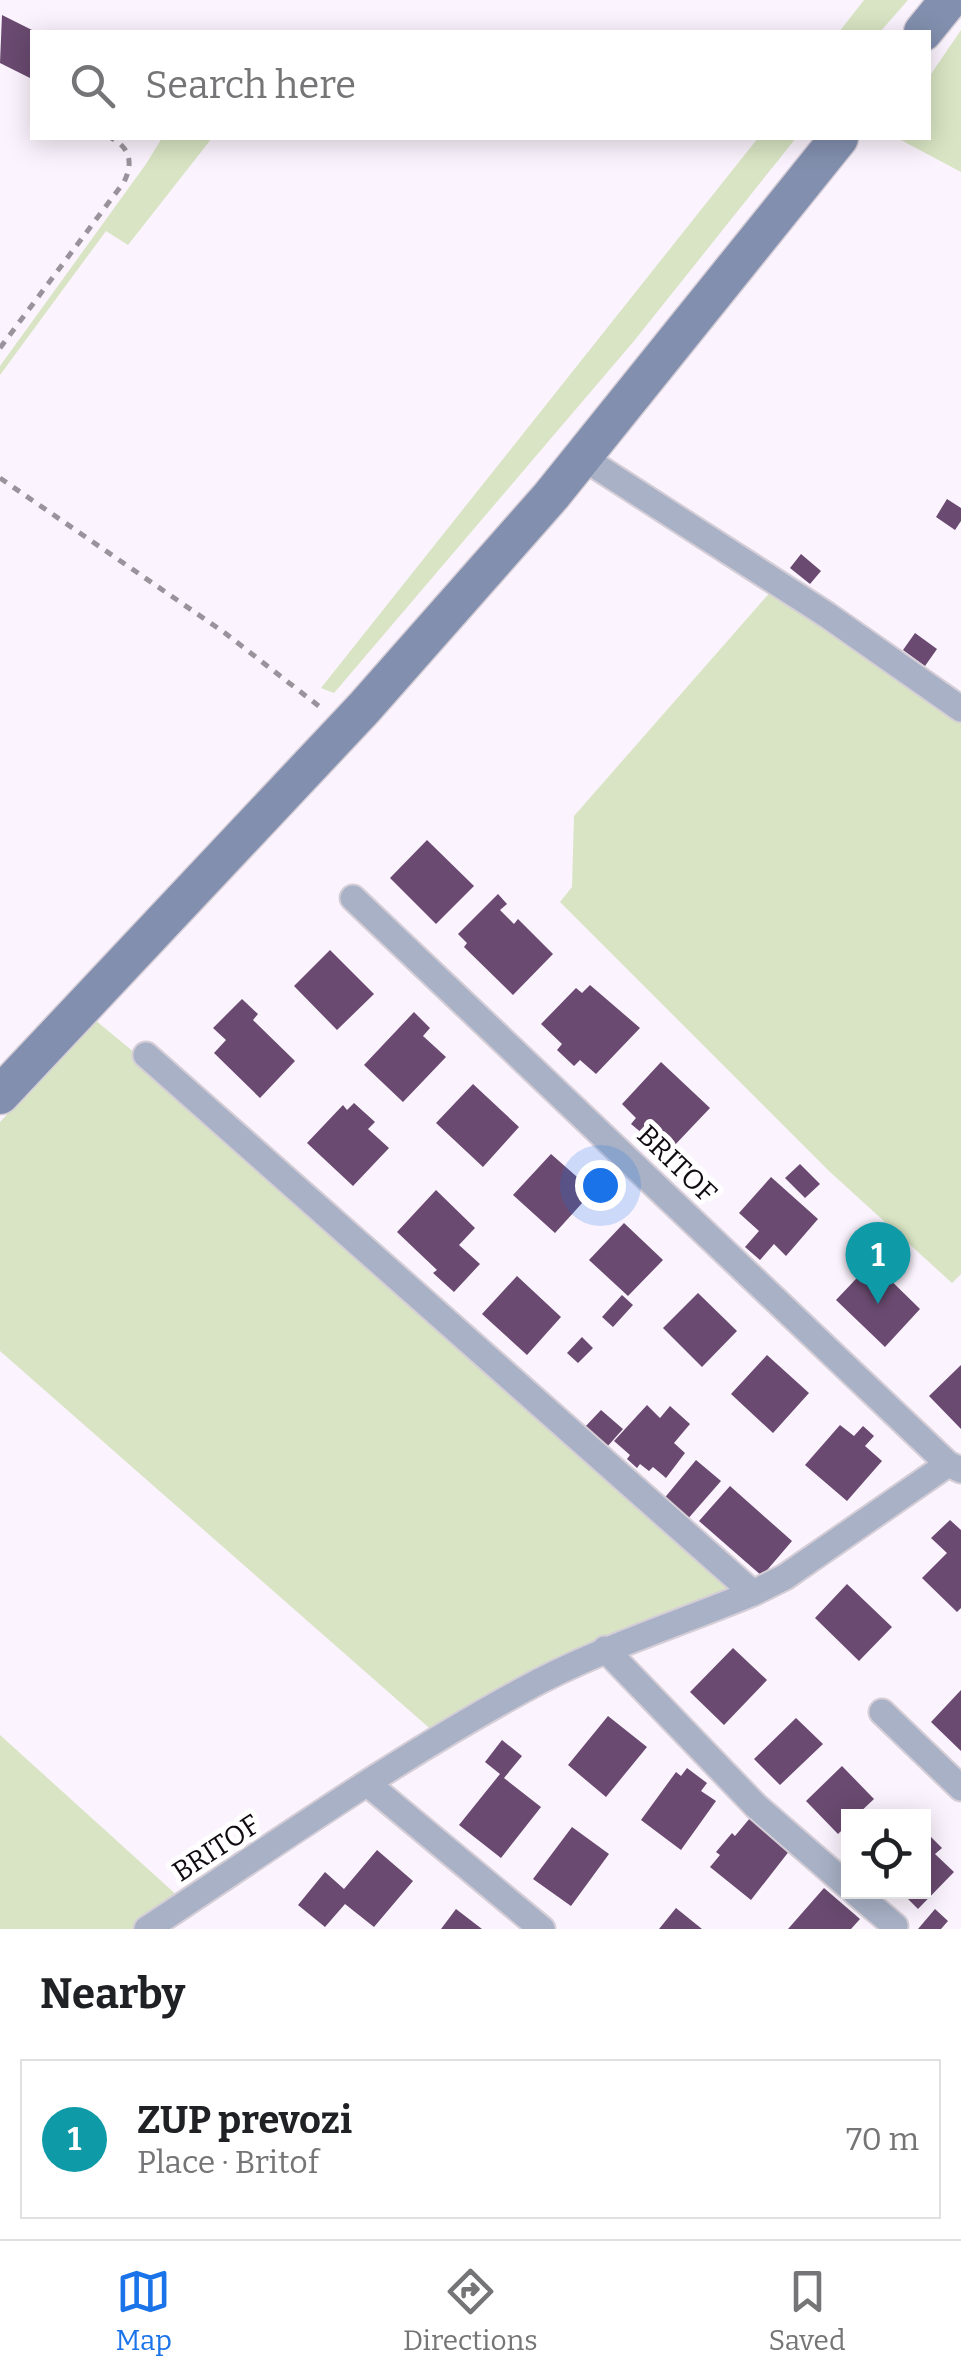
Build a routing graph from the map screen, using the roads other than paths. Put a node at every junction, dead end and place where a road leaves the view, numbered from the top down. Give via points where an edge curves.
1 (948, 0) edge
2 (925, 30) edge
3 (838, 140) edge
4 (582, 457) junction
5 (961, 709) edge
6 (353, 898) dead end
7 (146, 1055) dead end
8 (0, 1095) edge
9 (955, 1467) edge
10 (753, 1593) junction
11 (606, 1649) junction
12 (882, 1712) dead end
13 (368, 1784) junction
14 (961, 1788) edge
15 (841, 1880) edge
16 (863, 1899) edge
17 (895, 1926) dead end
18 (147, 1929) edge
19 (542, 1929) edge

1 - 2 main road
3 - 4 main road
4 - 5 street
4 - 8 main road via 346,727
6 - 9 street, BRITOF
7 - 10 street
9 - 10 street, BRITOF
10 - 11 street, BRITOF
11 - 13 street, BRITOF via 521,1690
11 - 15 street via 756,1806
12 - 14 street
13 - 18 street, BRITOF
13 - 19 street
16 - 17 street

